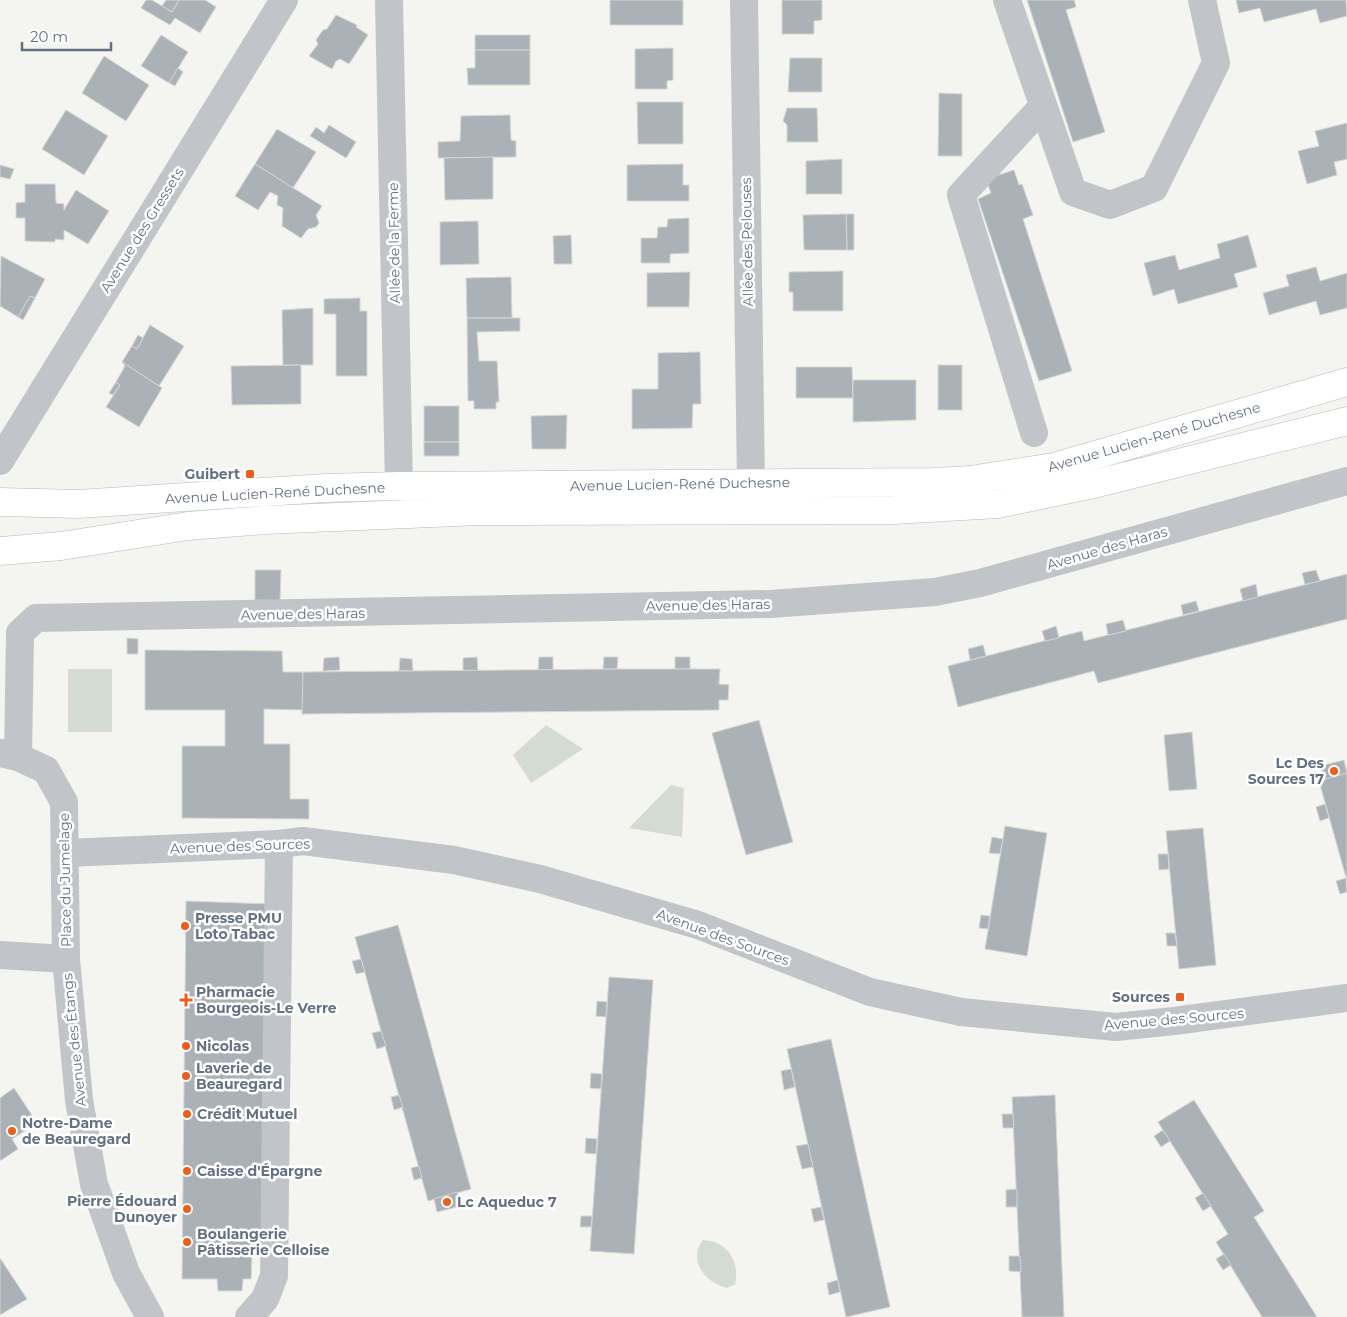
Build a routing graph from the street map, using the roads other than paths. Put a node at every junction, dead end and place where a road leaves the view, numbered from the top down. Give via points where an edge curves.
1 (284, 0) edge
2 (389, 0) edge
3 (744, 0) edge
4 (1007, 0) edge
5 (1202, 0) edge
6 (1043, 106) junction
7 (1347, 382) edge
8 (1347, 421) edge
9 (1034, 433) dead end
10 (0, 460) edge
11 (1347, 481) edge
12 (751, 483) junction
13 (400, 486) junction
14 (0, 502) edge
15 (0, 551) edge
16 (54, 618) joint
17 (9, 755) edge
18 (279, 844) junction
19 (66, 853) junction
20 (0, 955) edge
21 (66, 959) junction
22 (1347, 998) edge
23 (150, 1317) edge
24 (250, 1317) edge

1 - 10 street, Avenue des Gressets
2 - 13 street, Allée de la Ferme
3 - 12 street, Allée des Pelouses
4 - 6 street
5 - 6 street via 1216,63 1154,188 1110,205 1073,192
6 - 9 street via 961,195
7 - 12 main road, Avenue Lucien-René Duchesne via 1054,467 934,482
8 - 15 main road, Avenue Lucien-René Duchesne via 1098,483 998,504 894,510 480,511 274,520 188,526 61,546
11 - 16 street, Avenue des Haras via 980,583 935,592 770,604
12 - 13 main road, Avenue Lucien-René Duchesne
13 - 14 main road, Avenue Lucien-René Duchesne via 78,504
16 - 17 street, Place du Jumelage via 36,618 20,633
17 - 19 street, Place du Jumelage via 46,770 64,802
18 - 19 street, Avenue des Sources
18 - 22 street, Avenue des Sources via 303,841 454,860 540,879 698,925 870,992 961,1012 1116,1027
18 - 24 street via 274,1276 265,1299
19 - 21 street, Place du Jumelage
20 - 21 street, Place du Jumelage
21 - 23 street, Avenue des Étangs via 79,1100 94,1184 126,1273

